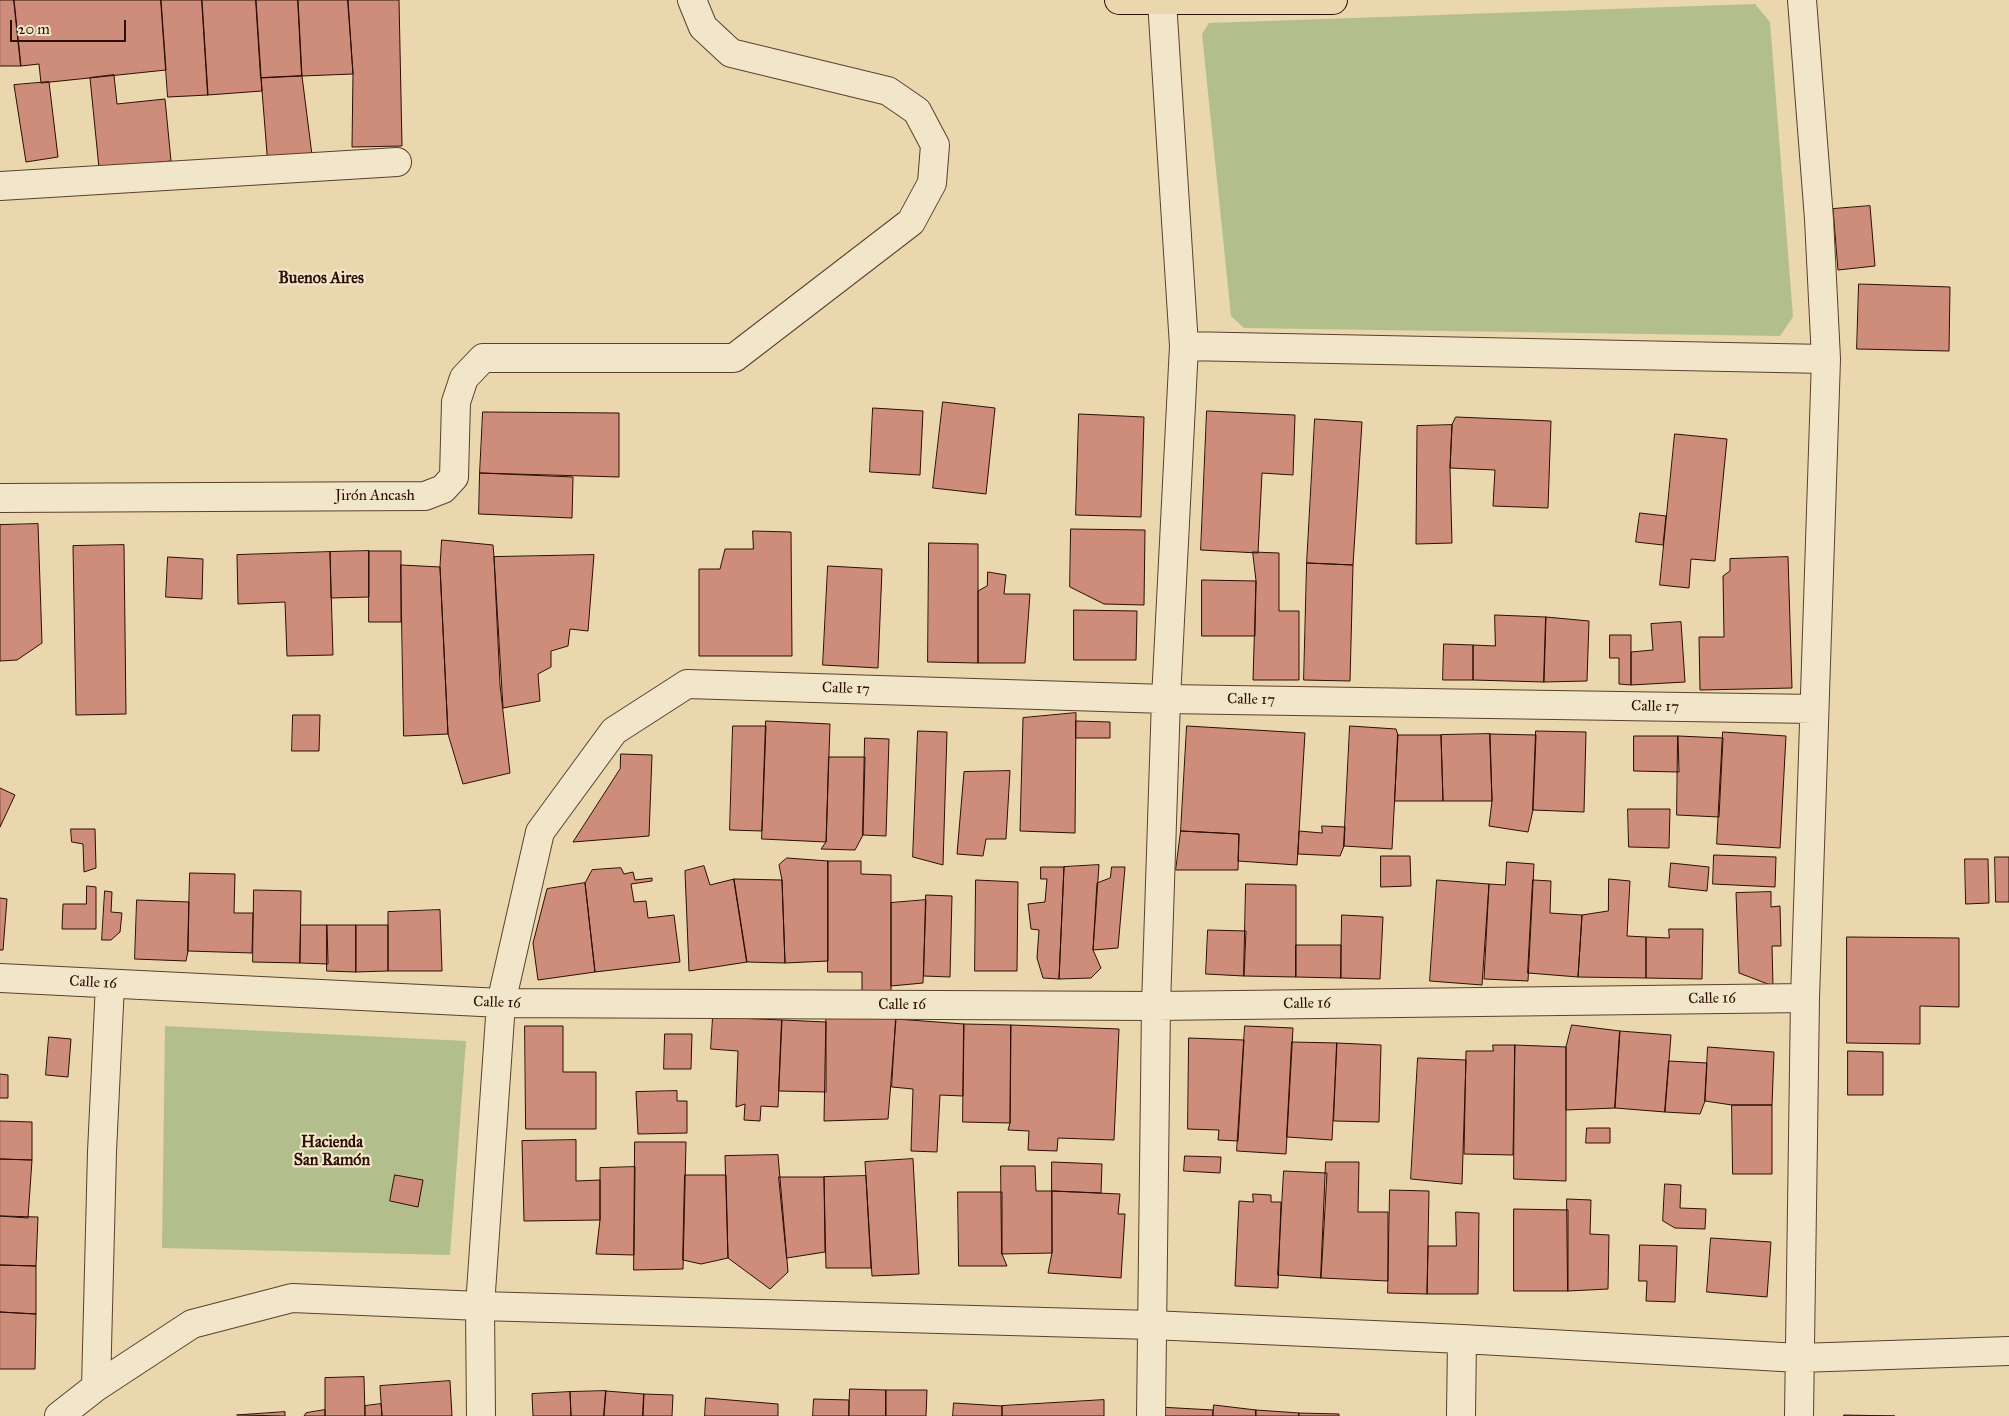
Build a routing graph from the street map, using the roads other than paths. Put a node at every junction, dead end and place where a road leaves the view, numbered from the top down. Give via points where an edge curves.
1 (692, 0) edge
2 (1118, 0) edge
3 (1333, 0) edge
4 (1802, 0) edge
5 (1162, 2) junction
6 (397, 162) dead end
7 (0, 186) edge
8 (1184, 346) junction
9 (1826, 359) junction
10 (0, 498) edge
11 (1166, 699) junction
12 (1814, 709) junction
13 (0, 978) edge
14 (110, 984) junction
15 (1805, 998) junction
16 (501, 1003) junction
17 (1156, 1006) junction
18 (480, 1306) junction
19 (1151, 1325) junction
20 (1462, 1339) junction
21 (2009, 1351) edge
22 (1799, 1358) junction
23 (96, 1387) junction
24 (59, 1416) edge
25 (482, 1416) edge
26 (1151, 1416) edge
27 (1461, 1416) edge
28 (1800, 1416) edge

1 - 10 street, Jirón Ancash via 703,27 731,53 888,91 917,111 935,145 932,183 911,222 734,358 483,358 464,378 456,402 454,477 443,489 425,496
2 - 5 main road
3 - 5 main road
4 - 9 street
5 - 8 street
6 - 7 street
8 - 9 street
8 - 11 street
9 - 12 street
11 - 12 street, Calle 17
11 - 16 street, Calle 17 via 687,684 614,731 540,832
11 - 17 street
12 - 15 street
13 - 14 street, Calle 16
14 - 16 street, Calle 16
14 - 23 street
15 - 17 street, Calle 16
15 - 22 street
16 - 17 street, Calle 16
16 - 18 street
17 - 19 street
18 - 19 street
18 - 23 street via 292,1298 192,1324
18 - 25 street
19 - 20 street
19 - 26 street
20 - 22 street
20 - 27 street
21 - 22 street
22 - 28 street
23 - 24 street

